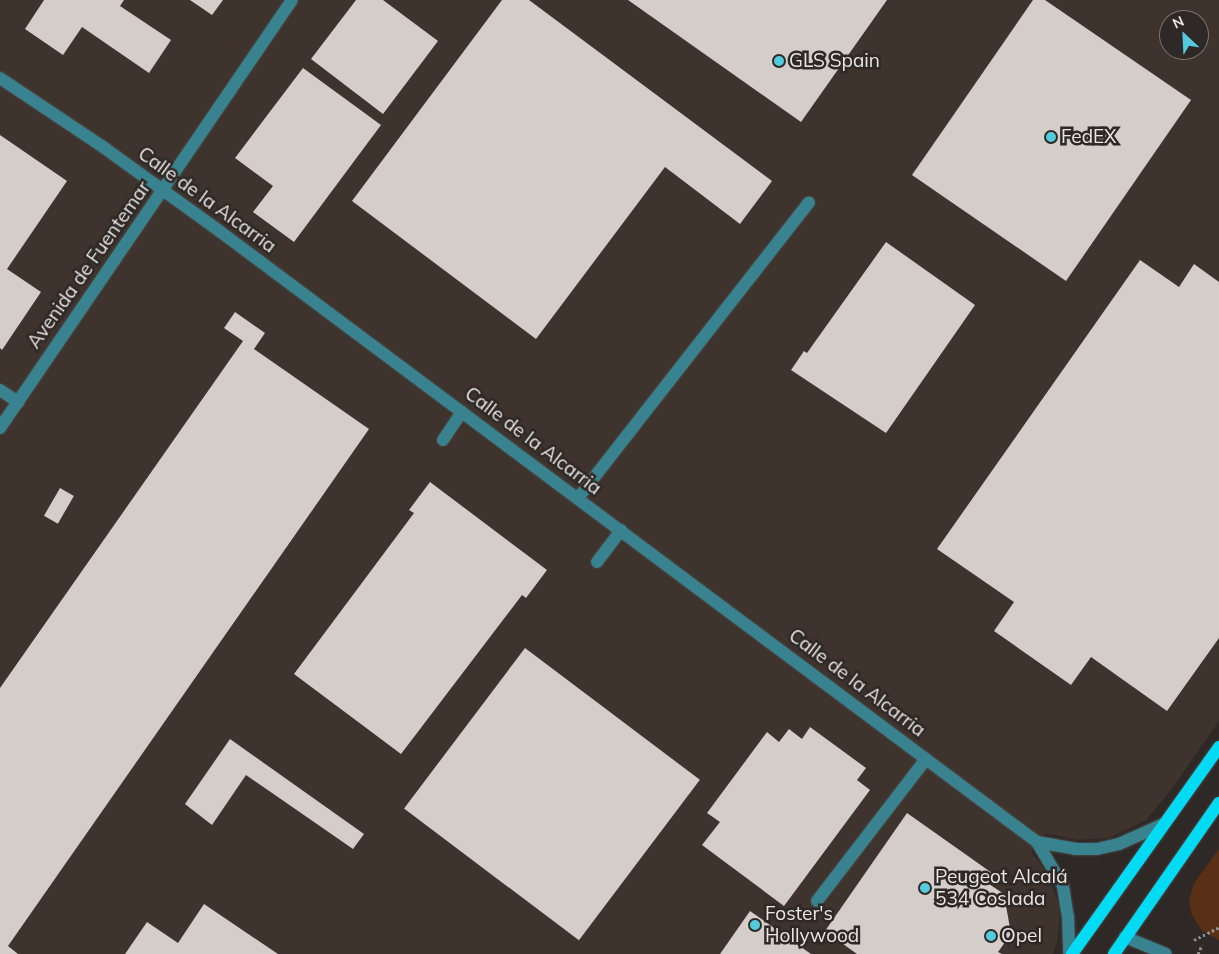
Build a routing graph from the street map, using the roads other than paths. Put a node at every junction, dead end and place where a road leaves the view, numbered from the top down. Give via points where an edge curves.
1 (292, 0) edge
2 (0, 78) edge
3 (163, 191) junction
4 (809, 202) dead end
5 (0, 390) edge
6 (18, 402) junction
7 (462, 412) junction
8 (0, 428) edge
9 (442, 440) dead end
10 (578, 498) junction
11 (621, 530) junction
12 (598, 562) dead end
13 (1219, 747) edge
14 (926, 759) junction
15 (1219, 802) edge
16 (1164, 824) junction
17 (1037, 842) junction
18 (817, 901) dead end
19 (1125, 937) junction
20 (1068, 954) edge
21 (1072, 954) edge
22 (1114, 954) edge
23 (1166, 954) edge

1 - 3 street, Avenida de Fuentemar
2 - 3 street, Calle de la Alcarria
3 - 6 street, Avenida de Fuentemar
3 - 7 street, Calle de la Alcarria
4 - 10 street
5 - 6 street
6 - 8 street, Avenida de Fuentemar
7 - 9 street
7 - 10 street, Calle de la Alcarria
10 - 11 street, Calle de la Alcarria
11 - 12 street
11 - 14 street, Calle de la Alcarria
13 - 16 main road
14 - 17 street, Calle de la Alcarria
14 - 18 street
15 - 19 main road
16 - 17 street, Calle de la Alcarria via 1119,844 1097,849 1074,849
16 - 21 main road
17 - 20 street, Calle de la Alcarria via 1062,886 1068,916
19 - 22 main road
19 - 23 street

